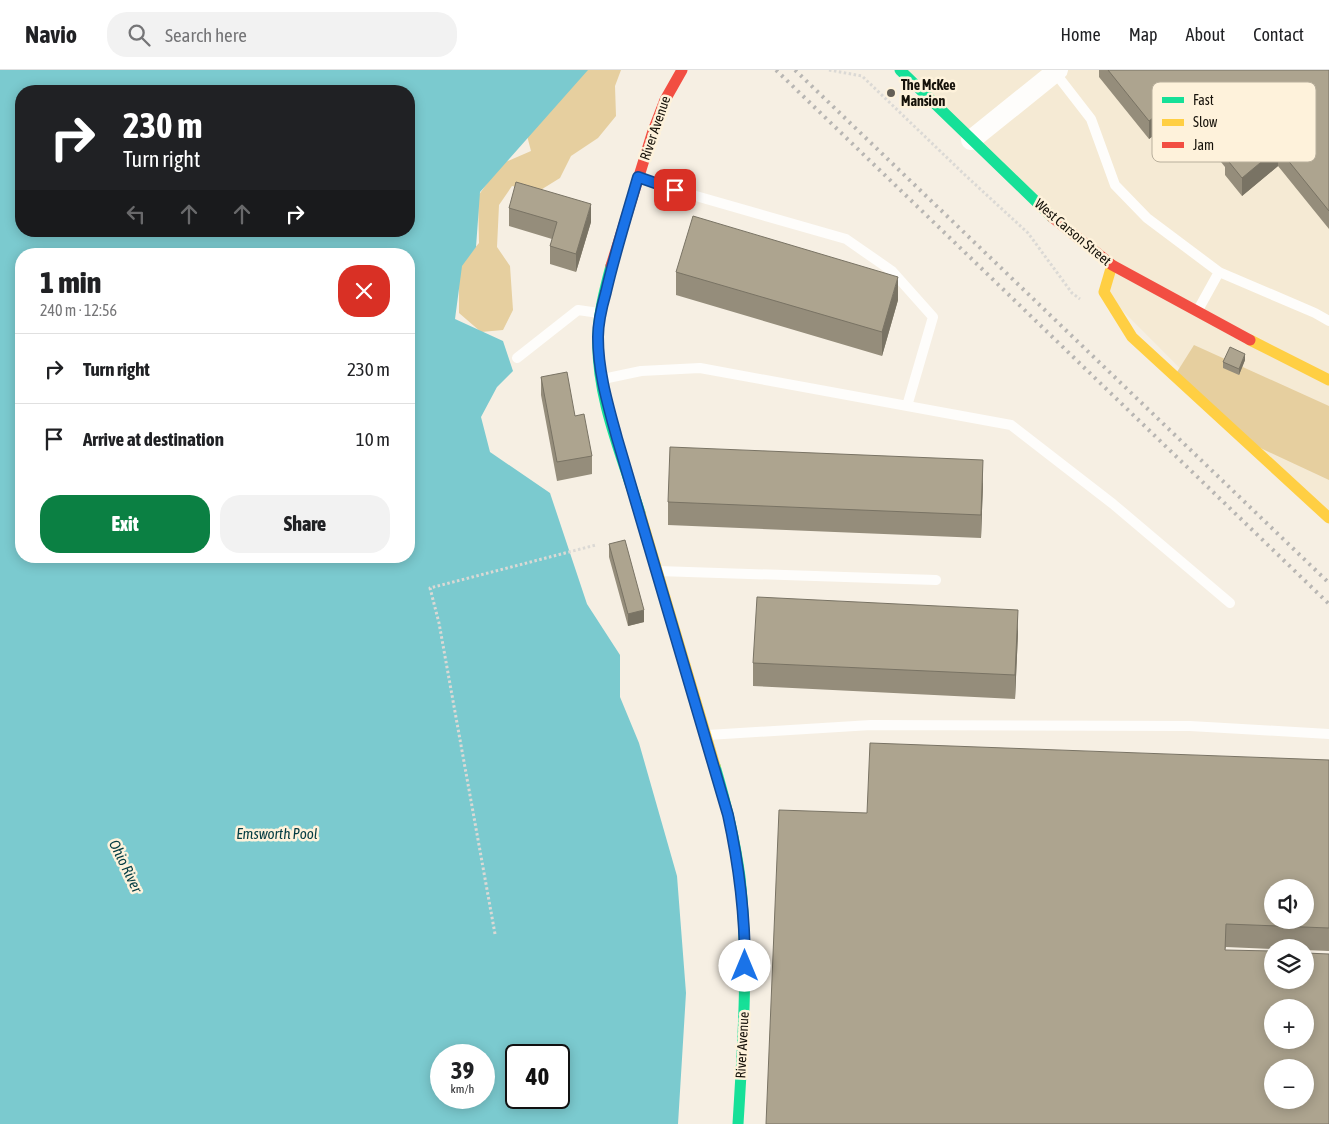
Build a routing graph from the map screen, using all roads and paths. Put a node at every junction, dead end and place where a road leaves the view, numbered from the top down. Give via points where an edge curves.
1 (682, 70) edge
2 (829, 70) edge
3 (900, 70) edge
4 (1055, 71) edge
5 (972, 140) junction
6 (638, 177) junction
7 (1112, 265) junction
8 (1219, 272) junction
9 (1087, 304) dead end
10 (1197, 311) junction
11 (600, 314) junction
12 (1329, 321) edge
13 (517, 358) dead end
14 (602, 380) junction
15 (1329, 380) edge
16 (906, 406) junction
17 (1329, 518) edge
18 (596, 545) dead end
19 (657, 570) junction
20 (936, 580) dead end
21 (1230, 603) dead end
22 (1329, 734) edge
23 (705, 736) junction
24 (495, 934) dead end
25 (738, 1124) edge

1 - 6 street, River Avenue via 668,90
2 - 9 path via 862,76 1028,233 1072,293
3 - 5 street, West Carson Street
4 - 5 street
4 - 8 lane via 1091,119 1115,185 1148,218
5 - 7 street, West Carson Street via 1054,219
6 - 11 street, River Avenue
6 - 16 lane via 846,239 892,272 933,317
7 - 10 street, West Carson Street
7 - 17 street via 1104,292 1132,337
8 - 10 lane
8 - 12 lane
10 - 15 street, West Carson Street
11 - 13 lane via 578,310
11 - 14 street, River Avenue via 598,336
14 - 16 lane via 641,371 700,368
14 - 19 street, River Avenue
16 - 21 lane via 1011,425 1113,504
18 - 24 path via 430,588
19 - 20 lane
19 - 23 street, River Avenue
22 - 23 lane via 1190,726 871,725
23 - 25 street, River Avenue via 734,842 743,907 745,966

